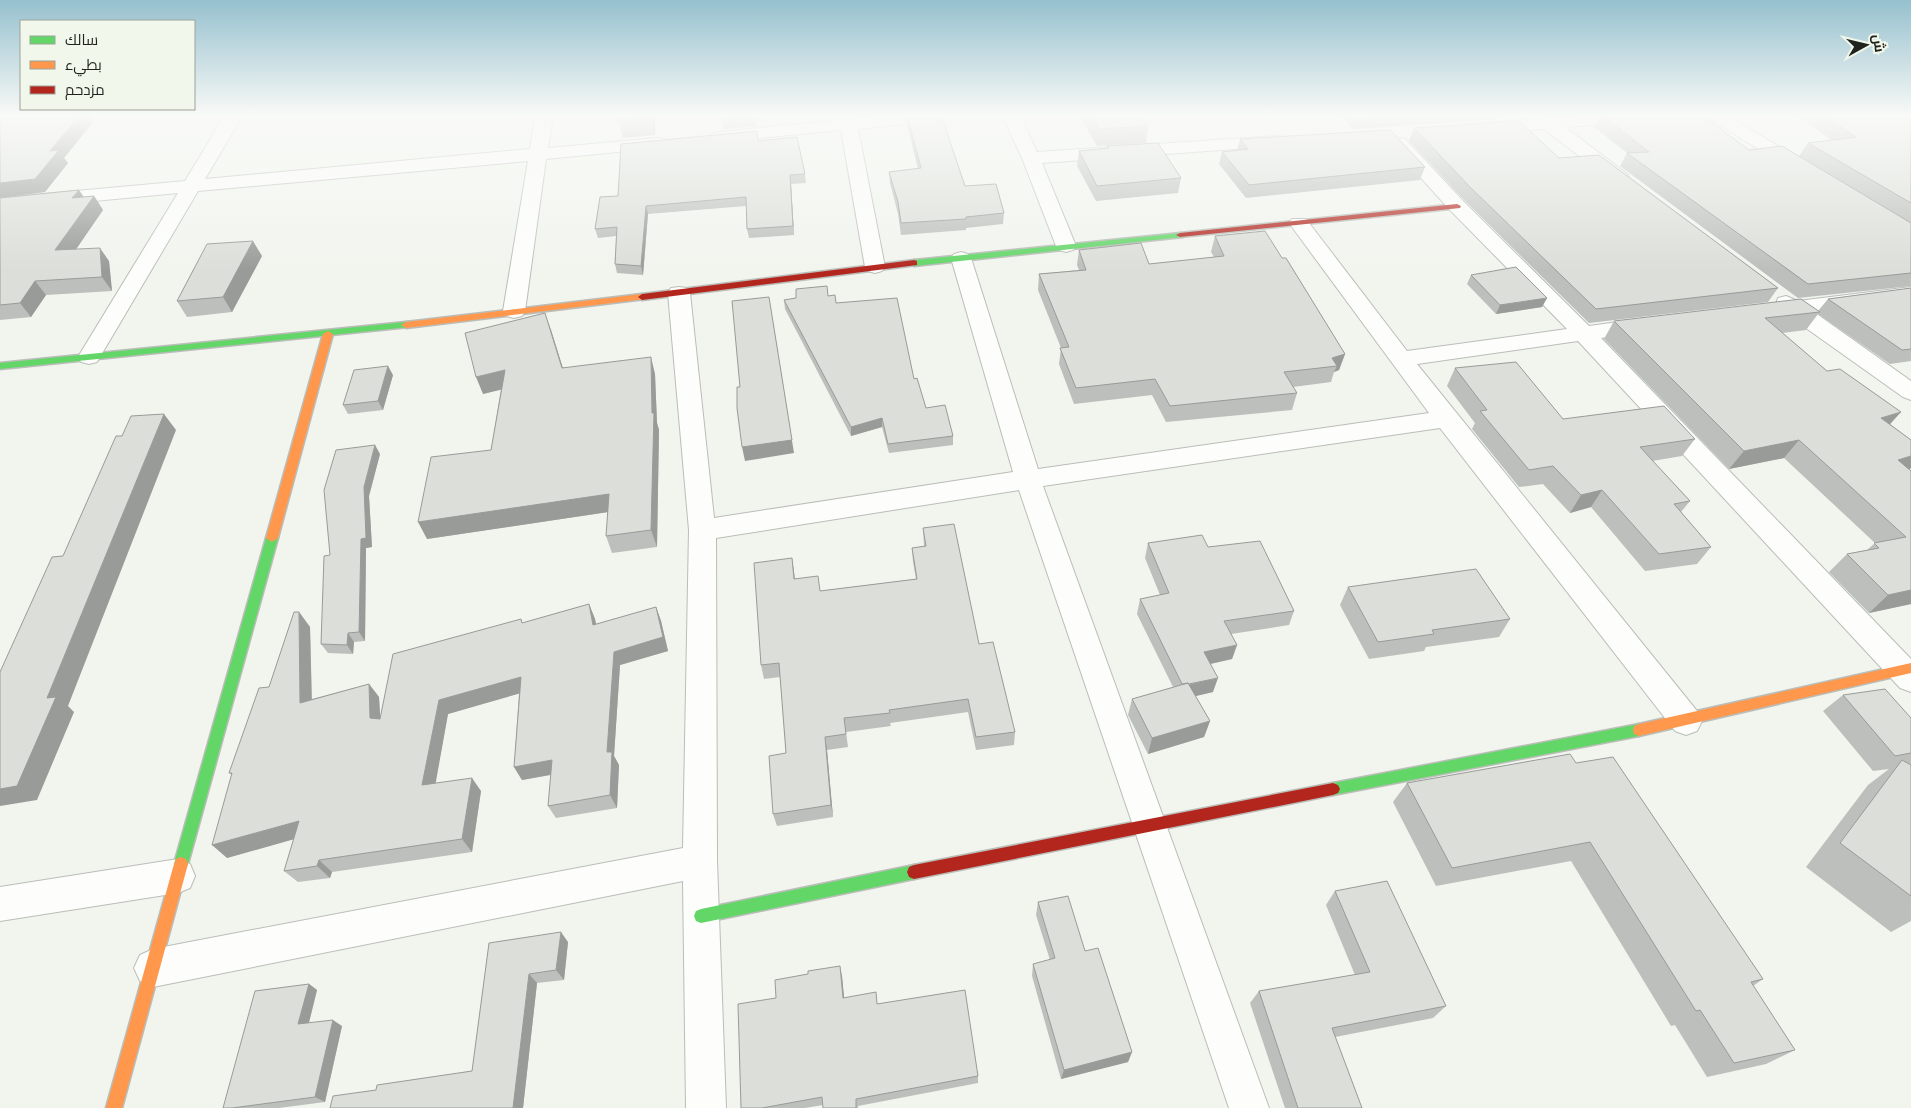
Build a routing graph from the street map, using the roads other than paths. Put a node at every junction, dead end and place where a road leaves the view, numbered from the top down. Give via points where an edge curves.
1 (203, 167) edge
2 (406, 167) edge
3 (535, 167) edge
4 (857, 167) edge
5 (1034, 167) edge
6 (1423, 167) edge
7 (1605, 167) edge
8 (1800, 167) edge
9 (1812, 174) edge
10 (191, 186) junction
11 (1635, 190) edge
12 (0, 204) edge
13 (1457, 206) junction
14 (1299, 223) junction
15 (1066, 246) junction
16 (961, 258) junction
17 (875, 266) junction
18 (1769, 290) edge
19 (1911, 292) edge
20 (679, 293) junction
21 (1793, 308) junction
22 (514, 311) junction
23 (1755, 313) edge
24 (1669, 323) edge
25 (1583, 333) junction
26 (328, 334) junction
27 (89, 357) junction
28 (1402, 359) junction
29 (0, 366) edge
30 (1911, 392) edge
31 (1446, 419) junction
32 (1028, 479) junction
33 (702, 530) junction
34 (1908, 673) edge
35 (1686, 721) junction
36 (1150, 824) junction
37 (700, 861) junction
38 (178, 876) junction
39 (0, 904) edge
40 (701, 916) junction
41 (153, 968) junction
42 (114, 1108) edge
43 (706, 1108) edge
44 (1249, 1108) edge

1 - 10 street
2 - 10 street
3 - 22 street
4 - 17 street
5 - 15 street
6 - 13 street
7 - 11 street
8 - 9 street
10 - 12 street
10 - 27 street
13 - 14 street
13 - 25 street
14 - 15 street
14 - 28 street
15 - 16 street
16 - 17 street
16 - 32 street
17 - 20 street
18 - 21 street
19 - 21 street
20 - 22 street
20 - 33 street
21 - 23 street
21 - 30 street
22 - 26 street
24 - 25 street
25 - 28 street
25 - 34 street
26 - 27 street
26 - 38 street
27 - 29 street
28 - 31 street
31 - 32 street
31 - 35 street
32 - 33 street
32 - 36 street
33 - 37 street
34 - 35 street
35 - 36 street
36 - 40 street
36 - 44 street
37 - 40 street
37 - 41 street
38 - 39 street
38 - 41 street
40 - 43 street
41 - 42 street

